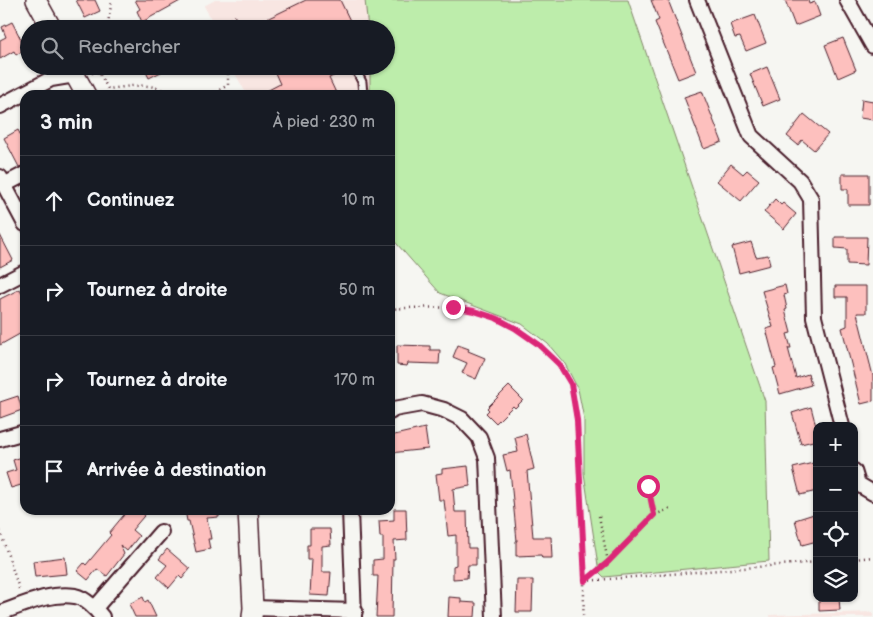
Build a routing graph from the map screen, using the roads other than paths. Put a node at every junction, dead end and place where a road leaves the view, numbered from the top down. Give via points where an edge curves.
1 (36, 0) edge
2 (697, 0) edge
3 (847, 0) edge
4 (47, 20) edge
5 (873, 46) edge
6 (62, 75) edge
7 (75, 75) edge
8 (358, 75) edge
9 (30, 90) edge
10 (83, 90) edge
11 (363, 90) edge
12 (20, 95) edge
13 (0, 106) edge
14 (20, 176) edge
15 (2, 181) edge
16 (20, 215) edge
17 (20, 275) edge
18 (0, 285) edge
19 (395, 409) edge
20 (841, 422) edge
21 (20, 433) edge
22 (0, 439) edge
23 (858, 484) edge
24 (873, 493) edge
25 (248, 515) edge
26 (350, 515) edge
27 (161, 532) dead end
28 (252, 612) edge
29 (0, 613) edge
30 (99, 613) edge
31 (355, 614) edge
32 (494, 617) edge

1 - 4 street
2 - 20 street via 752,136 800,181 811,199 814,318
3 - 5 street
6 - 9 street
7 - 10 street
8 - 11 lane
12 - 13 street
14 - 15 street
15 - 16 street
17 - 18 street
19 - 32 street via 422,404 436,408 462,419 479,437 487,458
21 - 22 street
23 - 24 street
25 - 28 street
26 - 31 street
27 - 30 street
28 - 31 street
29 - 30 street via 49,597 76,596

